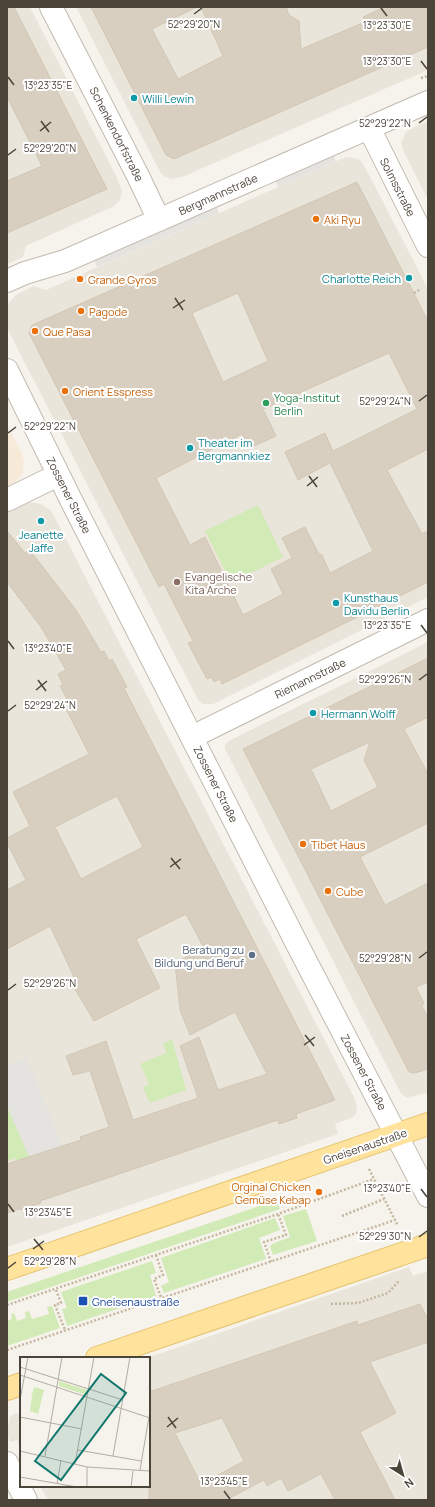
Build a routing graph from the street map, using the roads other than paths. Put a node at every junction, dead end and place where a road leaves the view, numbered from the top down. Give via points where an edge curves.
1 (51, 7) edge
2 (428, 102) edge
3 (369, 128) junction
4 (159, 220) junction
5 (428, 246) edge
6 (7, 282) edge
7 (7, 370) edge
8 (58, 475) junction
9 (7, 500) edge
10 (428, 620) edge
11 (192, 737) junction
12 (428, 1124) edge
13 (396, 1135) junction
14 (428, 1196) edge
15 (428, 1245) edge
16 (7, 1268) edge
17 (100, 1357) edge
18 (20, 1384) edge
19 (7, 1389) edge
20 (7, 1463) edge
21 (26, 1500) edge

1 - 4 street, Schenkendorfstraße
2 - 3 street, Bergmannstraße
3 - 4 street, Bergmannstraße
3 - 5 street, Solmsstraße
4 - 6 street, Bergmannstraße via 65,261 25,273
7 - 8 street, Zossener Straße
8 - 9 street
8 - 11 street, Zossener Straße
10 - 11 street, Riemannstraße
11 - 13 street, Zossener Straße
12 - 13 main road, Gneisenaustraße
13 - 14 street, Zossener Straße
13 - 16 main road, Gneisenaustraße
15 - 17 main road
18 - 19 main road
20 - 21 street

